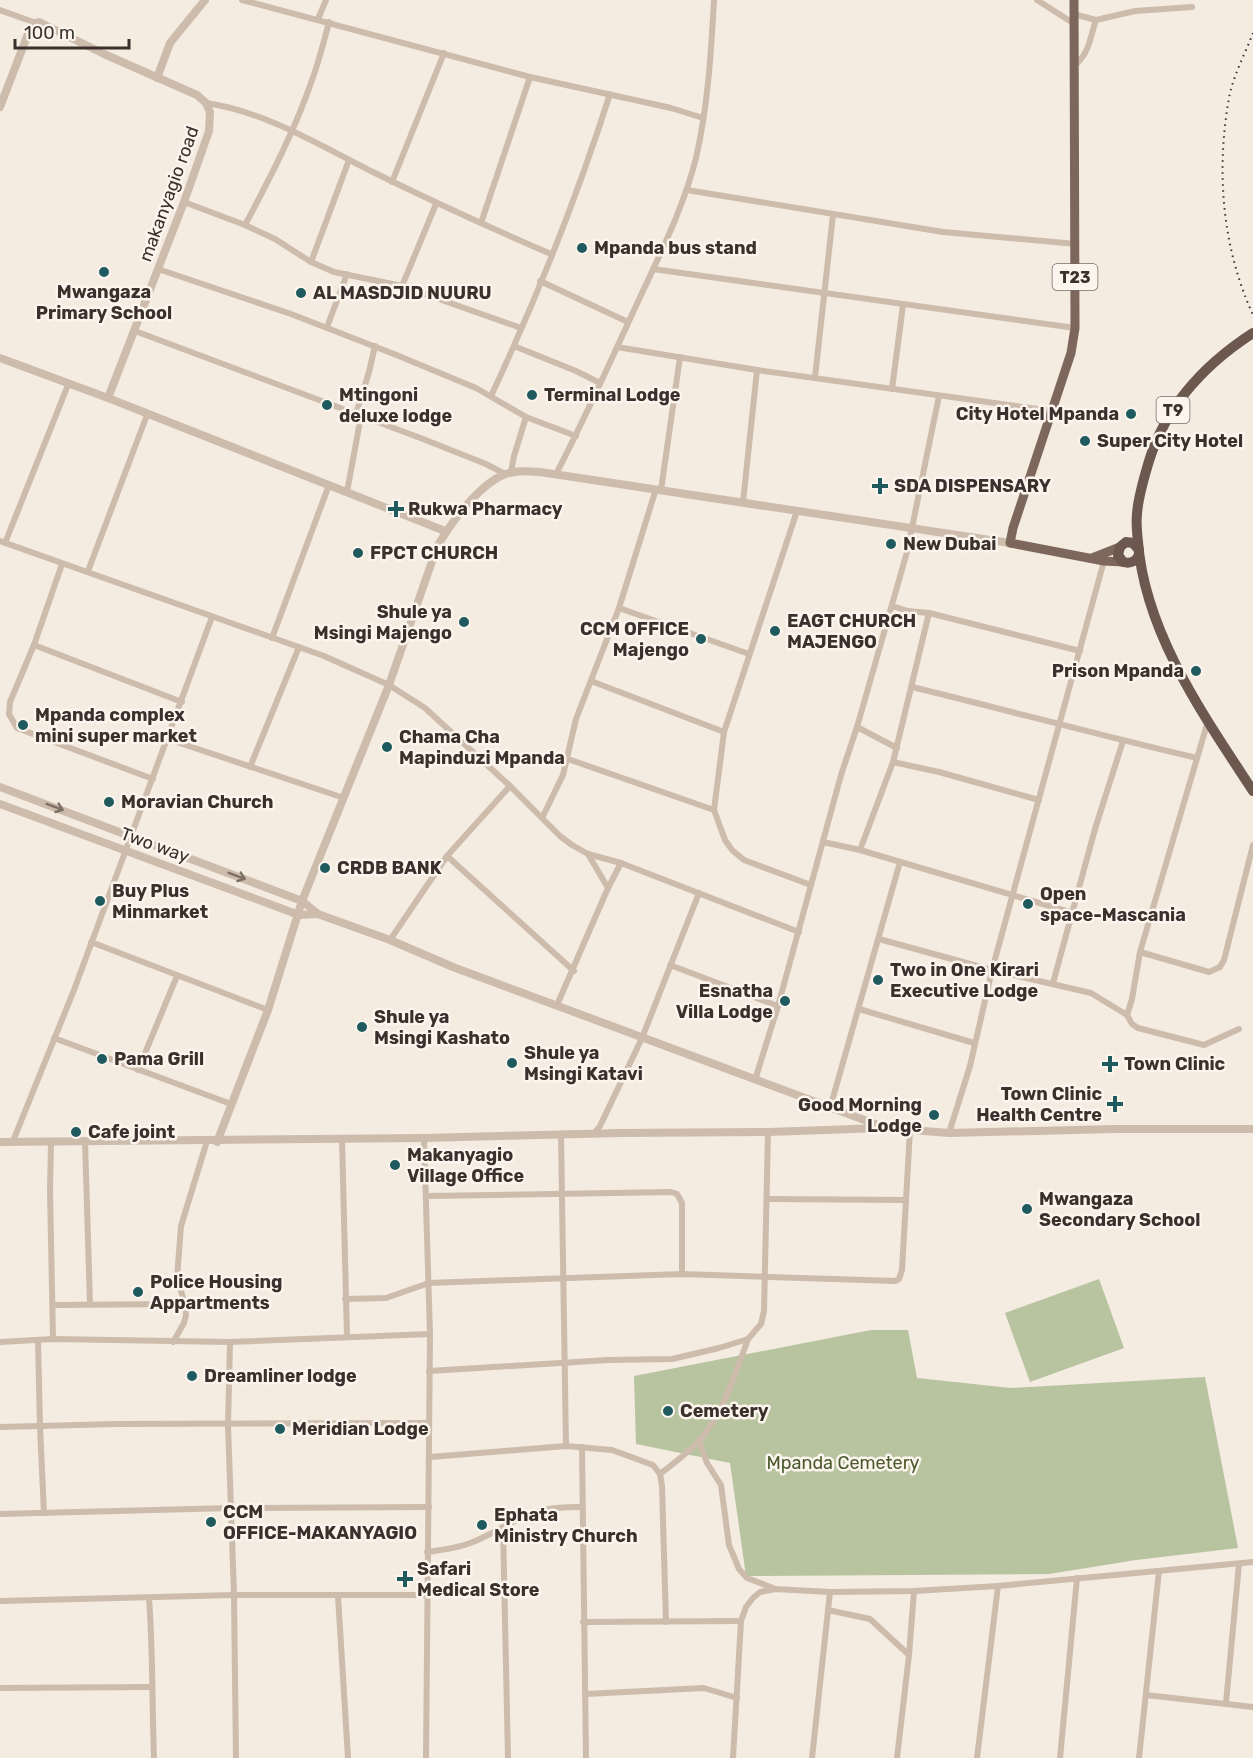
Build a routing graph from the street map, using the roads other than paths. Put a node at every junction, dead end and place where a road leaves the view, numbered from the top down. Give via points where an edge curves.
1 (205, 0) edge
2 (242, 0) edge
3 (326, 0) edge
4 (714, 0) edge
5 (1037, 0) edge
6 (1074, 0) edge
7 (1192, 8) dead end
8 (0, 10) edge
9 (318, 19) junction
10 (1073, 19) junction
11 (1096, 20) junction
12 (329, 22) junction
13 (36, 23) junction
14 (444, 53) junction
15 (1074, 66) junction
16 (530, 76) junction
17 (157, 78) junction
18 (609, 94) junction
19 (206, 103) junction
20 (0, 107) edge
21 (703, 118) junction
22 (292, 131) junction
23 (349, 160) junction
24 (392, 182) junction
25 (687, 190) junction
26 (184, 202) junction
27 (436, 204) junction
28 (833, 215) junction
29 (481, 223) junction
30 (245, 225) junction
31 (1076, 244) junction
32 (551, 254) junction
33 (311, 262) junction
34 (158, 269) junction
35 (653, 269) junction
36 (347, 274) junction
37 (540, 281) junction
38 (402, 286) junction
39 (823, 292) junction
40 (903, 305) junction
41 (628, 322) junction
42 (327, 327) junction
43 (521, 328) junction
44 (1075, 328) junction
45 (135, 331) junction
46 (1253, 333) edge
47 (375, 346) junction
48 (514, 346) junction
49 (617, 347) junction
50 (680, 357) junction
51 (0, 358) edge
52 (757, 370) junction
53 (815, 377) junction
54 (600, 383) junction
55 (68, 385) junction
56 (892, 389) junction
57 (490, 396) junction
58 (939, 396) junction
59 (108, 398) junction
60 (1052, 411) junction
61 (147, 415) junction
62 (358, 415) junction
63 (526, 417) junction
64 (576, 436) junction
65 (508, 473) junction
66 (556, 474) junction
67 (329, 485) junction
68 (659, 489) junction
69 (348, 492) junction
70 (743, 502) junction
71 (797, 511) junction
72 (1137, 515) junction
73 (913, 528) junction
74 (445, 531) junction
75 (2, 542) edge
76 (1010, 543) junction
77 (1121, 545) junction
78 (1139, 552) junction
79 (1092, 558) junction
80 (1104, 561) junction
81 (1125, 562) junction
82 (62, 564) junction
83 (88, 571) junction
84 (1144, 585) junction
85 (892, 606) junction
86 (619, 608) junction
87 (929, 613) junction
88 (212, 617) junction
89 (272, 638) junction
90 (34, 645) junction
91 (299, 647) junction
92 (1080, 651) junction
93 (749, 654) junction
94 (591, 681) junction
95 (389, 685) junction
96 (912, 687) junction
97 (182, 702) junction
98 (1208, 720) junction
99 (1060, 723) junction
100 (857, 727) junction
101 (724, 732) junction
102 (168, 740) junction
103 (1123, 741) junction
104 (897, 748) junction
105 (1197, 758) junction
106 (568, 759) junction
107 (893, 762) junction
108 (250, 767) junction
109 (153, 778) junction
110 (510, 786) junction
111 (0, 787) edge
112 (1253, 791) edge
113 (344, 798) junction
114 (1039, 800) junction
115 (0, 804) edge
116 (714, 810) junction
117 (542, 818) junction
118 (132, 837) junction
119 (823, 842) junction
120 (1253, 845) edge
121 (127, 850) junction
122 (860, 850) junction
123 (588, 854) junction
124 (447, 856) junction
125 (900, 862) junction
126 (621, 863) junction
127 (811, 885) junction
128 (608, 888) junction
129 (699, 893) junction
130 (1013, 895) junction
131 (302, 901) junction
132 (1073, 913) junction
133 (318, 914) junction
134 (299, 915) junction
135 (799, 932) junction
136 (879, 939) junction
137 (390, 940) junction
138 (92, 942) junction
139 (1140, 952) junction
140 (670, 965) junction
141 (992, 970) junction
142 (574, 971) junction
143 (177, 976) junction
144 (1053, 983) junction
145 (557, 1005) junction
146 (778, 1006) junction
147 (268, 1010) junction
148 (859, 1010) junction
149 (1127, 1015) junction
150 (1239, 1029) dead end
151 (54, 1038) junction
152 (642, 1038) junction
153 (975, 1043) junction
154 (138, 1070) junction
155 (755, 1080) junction
156 (231, 1104) junction
157 (830, 1108) junction
158 (886, 1128) junction
159 (1253, 1129) edge
160 (910, 1130) junction
161 (596, 1131) dead end
162 (768, 1132) junction
163 (949, 1133) junction
164 (561, 1135) junction
165 (342, 1138) junction
166 (424, 1138) junction
167 (85, 1141) junction
168 (207, 1141) junction
169 (0, 1142) edge
170 (13, 1142) junction
171 (51, 1142) junction
172 (217, 1142) junction
173 (563, 1194) junction
174 (426, 1196) junction
175 (767, 1199) junction
176 (905, 1200) junction
177 (682, 1274) junction
178 (764, 1276) junction
179 (564, 1279) junction
180 (429, 1283) junction
181 (345, 1299) junction
182 (90, 1304) junction
183 (185, 1304) junction
184 (53, 1305) junction
185 (430, 1334) junction
186 (347, 1337) junction
187 (748, 1339) junction
188 (38, 1340) junction
189 (53, 1340) junction
190 (0, 1342) edge
191 (173, 1342) junction
192 (230, 1342) junction
193 (565, 1363) junction
194 (429, 1371) junction
195 (429, 1424) junction
196 (228, 1425) junction
197 (0, 1427) edge
198 (40, 1427) junction
199 (699, 1441) junction
200 (567, 1446) junction
201 (582, 1447) junction
202 (430, 1457) junction
203 (660, 1474) junction
204 (429, 1507) junction
205 (582, 1507) junction
206 (231, 1508) junction
207 (44, 1513) junction
208 (0, 1514) edge
209 (503, 1527) junction
210 (428, 1552) junction
211 (1253, 1562) edge
212 (1239, 1564) junction
213 (1159, 1571) junction
214 (1077, 1578) junction
215 (998, 1586) junction
216 (775, 1589) junction
217 (914, 1591) junction
218 (830, 1592) junction
219 (234, 1595) junction
220 (427, 1595) junction
221 (338, 1596) junction
222 (149, 1598) junction
223 (0, 1601) edge
224 (828, 1610) junction
225 (741, 1621) junction
226 (584, 1622) junction
227 (666, 1622) junction
228 (909, 1655) junction
229 (152, 1687) junction
230 (0, 1688) edge
231 (586, 1694) junction
232 (1146, 1695) junction
233 (737, 1698) junction
234 (1226, 1703) junction
235 (1253, 1707) edge
236 (154, 1758) edge
237 (236, 1758) edge
238 (348, 1758) edge
239 (426, 1758) edge
240 (508, 1758) edge
241 (586, 1758) edge
242 (733, 1758) edge
243 (812, 1758) edge
244 (897, 1758) edge
245 (977, 1758) edge
246 (1060, 1758) edge
247 (1139, 1758) edge

1 - 17 street via 170,43
2 - 9 street
3 - 9 street
4 - 21 street
5 - 10 street
6 - 10 main road, T23
7 - 11 street via 1134,11
8 - 13 street
9 - 12 street
10 - 11 street
10 - 15 main road, T23
11 - 15 street via 1090,45
12 - 14 street
12 - 22 street
13 - 17 street, makanyagio road
13 - 20 street via 28,34
14 - 16 street
14 - 24 street
15 - 31 main road, T23
16 - 18 street
16 - 29 street
17 - 19 street, makanyagio road via 189,90
18 - 21 street
18 - 32 street
19 - 22 street via 230,106
19 - 26 street, makanyagio road via 211,120 209,131
21 - 25 street
22 - 23 street
22 - 30 street
23 - 24 street
23 - 33 street
24 - 27 street
25 - 28 street
25 - 35 street
26 - 30 street
26 - 34 street, makanyagio road
27 - 29 street
27 - 38 street
28 - 31 street via 943,232
28 - 39 street
29 - 32 street
30 - 33 street
31 - 44 main road, T23
32 - 37 street
33 - 36 street
34 - 42 street
34 - 45 street, makanyagio road
35 - 39 street
35 - 41 street
36 - 38 street
36 - 42 street
37 - 41 street
37 - 43 street
38 - 43 street
39 - 40 street
39 - 53 street
40 - 44 street
40 - 56 street
41 - 49 street
42 - 47 street
43 - 48 street
44 - 60 main road, T23
45 - 59 street, makanyagio road
45 - 62 street
46 - 72 highway, T9 via 1200,376 1180,398 1153,449
47 - 57 street
47 - 62 street
48 - 54 street
48 - 57 street
49 - 50 street
49 - 54 street
50 - 52 street
50 - 68 street
51 - 55 street
52 - 53 street
52 - 70 street
53 - 56 street
54 - 64 street
55 - 59 street
55 - 75 street
56 - 58 street
57 - 63 street
58 - 60 street
58 - 73 street
59 - 61 street
60 - 76 main road, T23
61 - 67 street
61 - 83 street
62 - 65 street
62 - 69 street
63 - 64 street
63 - 65 street
64 - 66 street
65 - 66 street
65 - 74 street via 484,488
66 - 68 street
67 - 69 street
67 - 89 street
68 - 70 street
68 - 86 street
69 - 74 street
70 - 71 street
71 - 73 street
71 - 93 street
72 - 77 highway, T9
72 - 78 highway, T9
73 - 76 street
73 - 85 street
74 - 95 street
75 - 82 street
76 - 79 main road
77 - 78 highway via 1133,543
77 - 79 main road
77 - 81 highway, T9 via 1119,555
78 - 81 highway via 1133,562
78 - 84 highway, T9
79 - 80 main road
80 - 81 main road
80 - 92 street
81 - 84 highway, T9
82 - 83 street
82 - 90 street
83 - 88 street
84 - 98 highway, T9 via 1171,656
85 - 87 street
85 - 100 street
86 - 93 street
86 - 94 street
87 - 92 street
87 - 96 street
88 - 89 street
88 - 97 street
89 - 91 street
90 - 97 street
90 - 109 street via 10,702 9,714 17,728
91 - 95 street
91 - 108 street
92 - 99 street
93 - 101 street
94 - 101 street
94 - 106 street via 576,719
95 - 110 street via 425,708
95 - 113 street
96 - 99 street
96 - 104 street
97 - 102 street
98 - 105 street
98 - 112 highway, T9
99 - 103 street
99 - 114 street
100 - 104 street
100 - 119 street
101 - 116 street
102 - 108 street
102 - 109 street
103 - 105 street
103 - 132 street
104 - 107 street
105 - 139 street
106 - 116 street
106 - 117 street
107 - 114 street
107 - 122 street
108 - 113 street
109 - 118 street
110 - 117 street
110 - 124 street
111 -> 118 street
113 - 131 street
114 - 130 street
115 - 121 street, Two way
116 - 127 street via 725,840 744,860
117 - 123 street via 560,836
118 - 121 street
118 -> 131 street
119 - 122 street
119 - 127 street
120 - 139 street via 1220,967 1209,972
121 - 134 street, Two way
121 - 138 street
122 - 125 street
123 - 126 street
123 - 128 street
124 - 137 street
124 - 142 street
125 - 130 street
125 - 136 street
126 - 128 street
126 - 129 street
127 - 135 street
128 - 142 street
129 - 135 street
129 - 140 street
130 - 132 street
130 - 141 street
131 - 133 street
131 - 134 street
132 - 144 street
133 - 134 street
133 - 137 street
134 - 147 street
135 - 146 street
136 - 141 street
136 - 148 street
137 - 145 street
138 - 143 street
138 - 151 street
139 - 149 street
140 - 146 street
140 - 152 street
141 - 144 street
141 - 153 street
142 - 145 street
143 - 147 street
143 - 154 street
144 - 149 street via 1091,993
145 - 152 street
146 - 155 street
147 - 156 street
148 - 153 street
148 - 157 street
149 - 150 street via 1138,1028 1197,1044 1211,1044
151 - 154 street
151 - 170 street
152 - 155 street
152 - 161 street
153 - 163 street
154 - 156 street
155 - 157 street
156 - 172 street
157 - 158 street
158 - 160 street
158 - 162 street
159 - 163 street
160 - 163 street
160 - 176 street
162 - 164 street
162 - 175 street
164 - 166 street
164 - 173 street
165 - 166 street
165 - 172 street
165 - 181 street
166 - 174 street
167 - 168 street
167 - 171 street
167 - 182 street
168 - 172 street
168 - 183 street via 181,1226 177,1278
169 - 170 street
170 - 171 street
171 - 184 street
173 - 174 street
173 - 177 street via 677,1194 682,1203
173 - 179 street
174 - 180 street
175 - 176 street
175 - 178 street
176 - 178 street via 902,1270 898,1280
177 - 178 street
177 - 179 street
178 - 187 street via 761,1324
179 - 180 street
179 - 193 street
180 - 181 street via 386,1298
180 - 185 street
181 - 186 street
182 - 183 street
182 - 184 street
183 - 191 street via 184,1323
184 - 189 street
185 - 186 street
185 - 194 street
186 - 192 street
187 - 193 street via 672,1359
187 - 199 street via 726,1398
188 - 189 street
188 - 190 street
188 - 198 street
189 - 191 street
191 - 192 street
192 - 196 street
193 - 194 street
193 - 200 street
194 - 195 street
195 - 196 street
195 - 202 street
196 - 198 street
196 - 206 street
197 - 198 street
198 - 207 street
199 - 203 street
199 - 216 street via 721,1485 729,1545 739,1569 747,1578
200 - 201 street
200 - 202 street
201 - 203 street via 637,1458 654,1465
201 - 205 street
202 - 204 street
203 - 227 street
204 - 206 street
204 - 210 street
205 - 209 street via 540,1511
205 - 226 street
206 - 207 street
206 - 219 street
207 - 208 street
209 - 210 street via 474,1542
209 - 240 street
210 - 220 street
211 - 212 street
212 - 213 street
212 - 234 street
213 - 214 street
213 - 232 street
214 - 215 street
214 - 246 street
215 - 217 street
215 - 245 street
216 - 218 street
216 - 225 street via 753,1598
217 - 218 street
217 - 228 street
218 - 224 street
219 - 221 street
219 - 222 street
219 - 237 street
220 - 221 street
220 - 239 street
221 - 238 street
222 - 223 street
222 - 229 street
224 - 228 street via 870,1619
224 - 243 street
225 - 227 street
225 - 233 street
226 - 227 street
226 - 231 street
228 - 244 street
229 - 230 street
229 - 236 street
231 - 233 street via 704,1688
231 - 241 street
232 - 234 street
232 - 247 street
233 - 242 street
234 - 235 street

